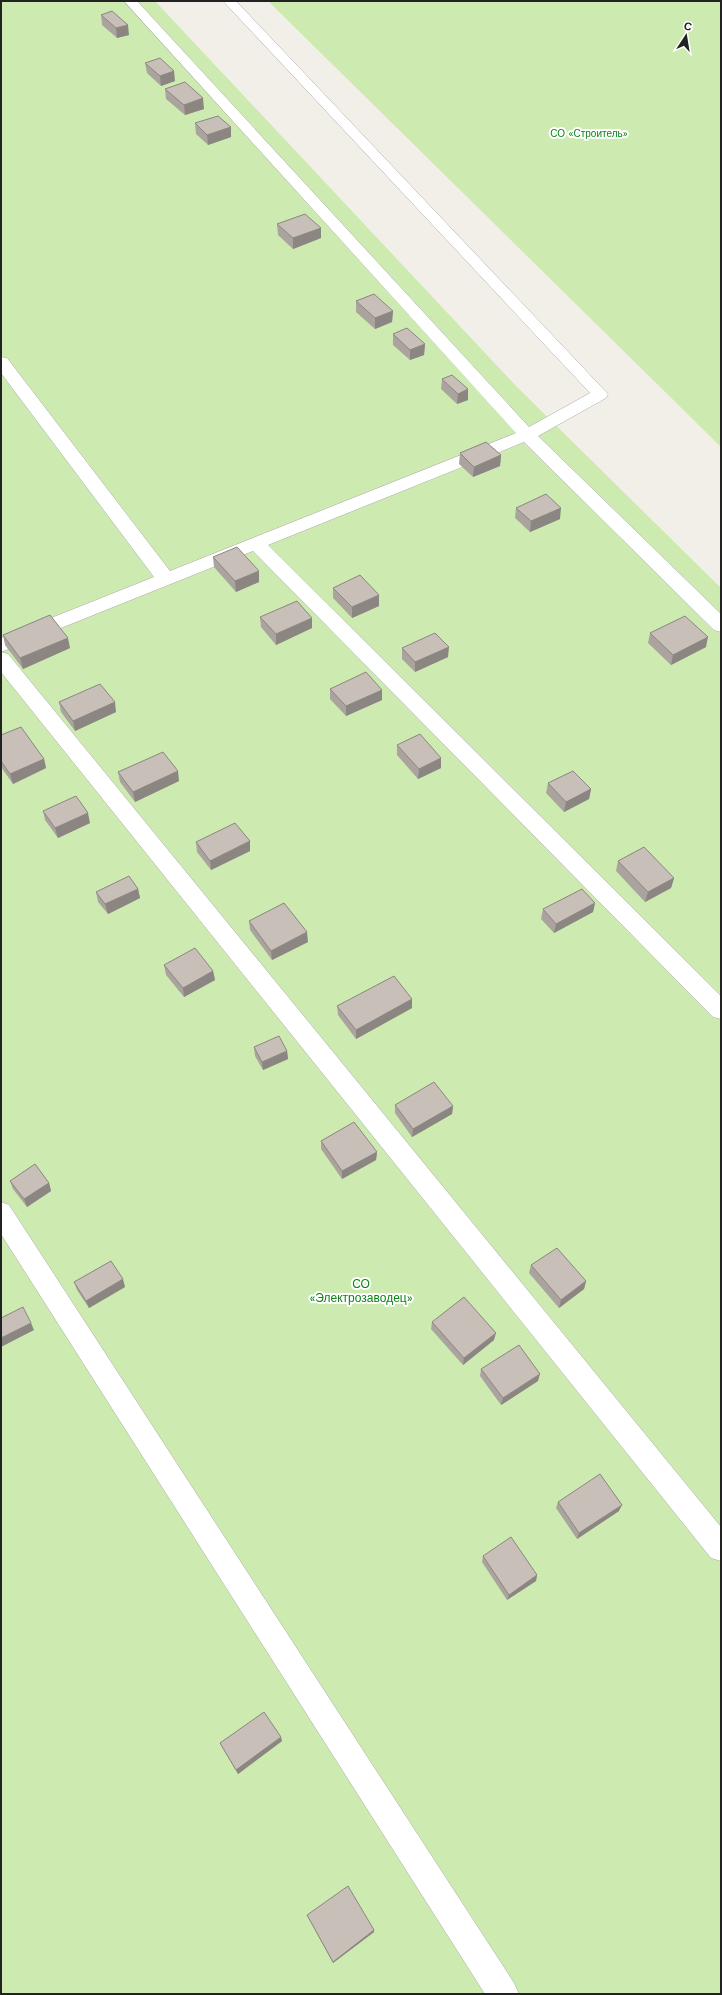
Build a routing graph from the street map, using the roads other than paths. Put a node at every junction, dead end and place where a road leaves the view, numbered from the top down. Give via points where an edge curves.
1 (130, 1) edge
2 (229, 1) edge
3 (1, 362) edge
4 (526, 434) junction
5 (255, 543) junction
6 (166, 579) junction
7 (721, 625) edge
8 (1, 645) edge
9 (1, 659) edge
10 (721, 1010) edge
11 (1, 1213) edge
12 (721, 1548) edge
13 (503, 1994) edge

1 - 4 lane
2 - 4 lane via 600,394
3 - 6 lane
4 - 5 lane
4 - 7 lane
5 - 6 lane
5 - 10 lane
6 - 8 lane
9 - 12 lane
11 - 13 lane

